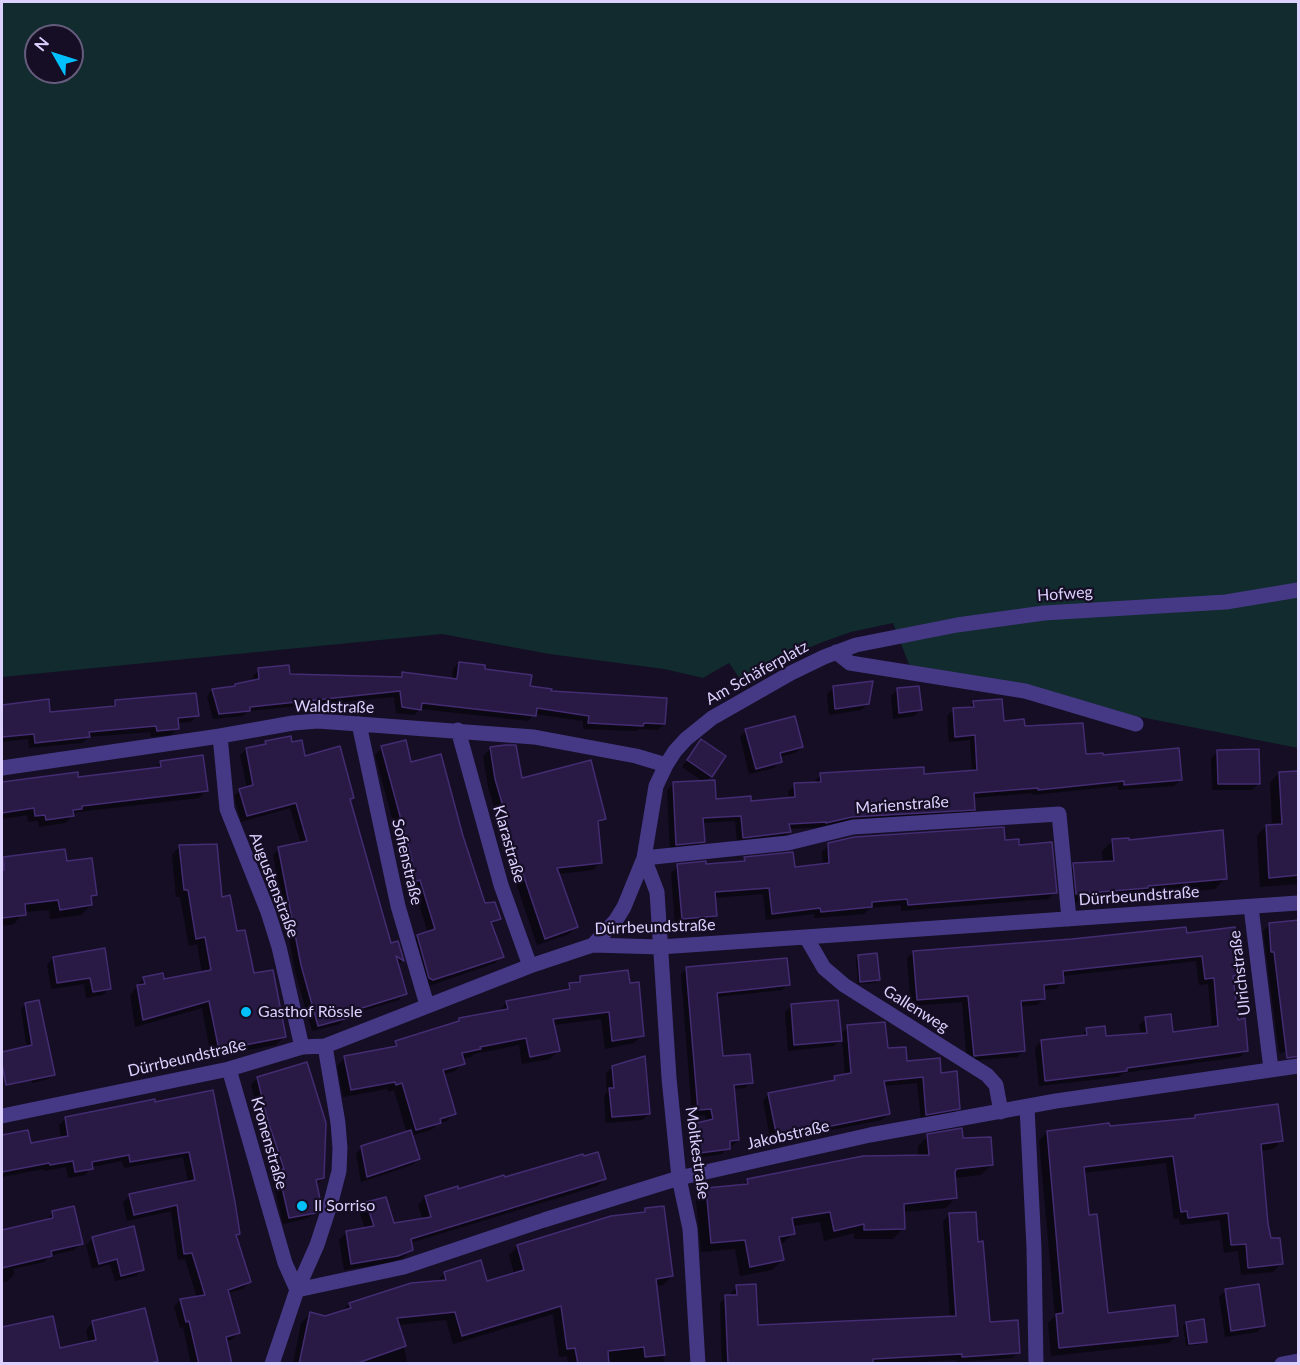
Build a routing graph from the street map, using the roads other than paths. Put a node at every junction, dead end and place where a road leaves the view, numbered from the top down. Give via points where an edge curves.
1 (1299, 590) edge
2 (836, 652) junction
3 (359, 724) junction
4 (1136, 724) dead end
5 (458, 730) junction
6 (220, 736) junction
7 (666, 765) junction
8 (2, 768) edge
9 (644, 858) junction
10 (1299, 903) edge
11 (1251, 907) junction
12 (1070, 919) junction
13 (806, 937) junction
14 (593, 945) junction
15 (660, 947) junction
16 (530, 966) junction
17 (427, 1005) junction
18 (325, 1046) junction
19 (302, 1047) junction
20 (229, 1069) junction
21 (1271, 1070) junction
22 (1298, 1070) edge
23 (1027, 1107) junction
24 (1001, 1112) junction
25 (2, 1116) edge
26 (679, 1178) junction
27 (297, 1290) junction
28 (1299, 1361) edge
29 (272, 1364) edge
30 (698, 1364) edge
31 (1036, 1364) edge
32 (1282, 1364) edge

1 - 2 street, Hofweg via 1226,602 1014,616 887,638
2 - 4 street via 850,663 1024,691
2 - 7 street, Am Schäferplatz via 712,718 686,739
3 - 5 street, Waldstraße
3 - 6 street, Waldstraße via 305,722
3 - 17 street, Sofienstraße via 398,906
5 - 7 street, Waldstraße via 534,736
5 - 16 street, Klarastraße via 501,885
6 - 8 street, Waldstraße
6 - 19 street, Augustenstraße via 227,809 268,912
7 - 9 street, Am Schäferplatz via 652,799
9 - 12 street, Marienstraße via 788,843 853,827 1059,814
9 - 14 street, Am Schäferplatz via 624,908
9 - 15 street, Am Schäferplatz via 657,892
10 - 11 street, Dürrbeundstraße
11 - 12 street, Dürrbeundstraße
11 - 21 street, Ulrichstraße
12 - 13 street, Dürrbeundstraße
13 - 15 street, Dürrbeundstraße
13 - 24 street, Gallenweg via 824,968 844,985 987,1075 996,1085
14 - 15 street, Dürrbeundstraße
14 - 16 street, Dürrbeundstraße
15 - 26 street, Moltkestraße
16 - 17 street, Dürrbeundstraße
17 - 18 street, Dürrbeundstraße
18 - 19 street, Dürrbeundstraße
18 - 27 street via 338,1123 339,1171 317,1245
19 - 20 street, Dürrbeundstraße
20 - 25 street, Dürrbeundstraße
20 - 27 street, Kronenstraße via 285,1263
21 - 22 street, Jakobstraße
21 - 23 street, Jakobstraße
23 - 24 street, Jakobstraße
23 - 31 street
24 - 26 street, Jakobstraße via 888,1131
26 - 27 street, Jakobstraße via 414,1264
26 - 30 street, Moltkestraße via 690,1229
27 - 29 street
28 - 32 street

